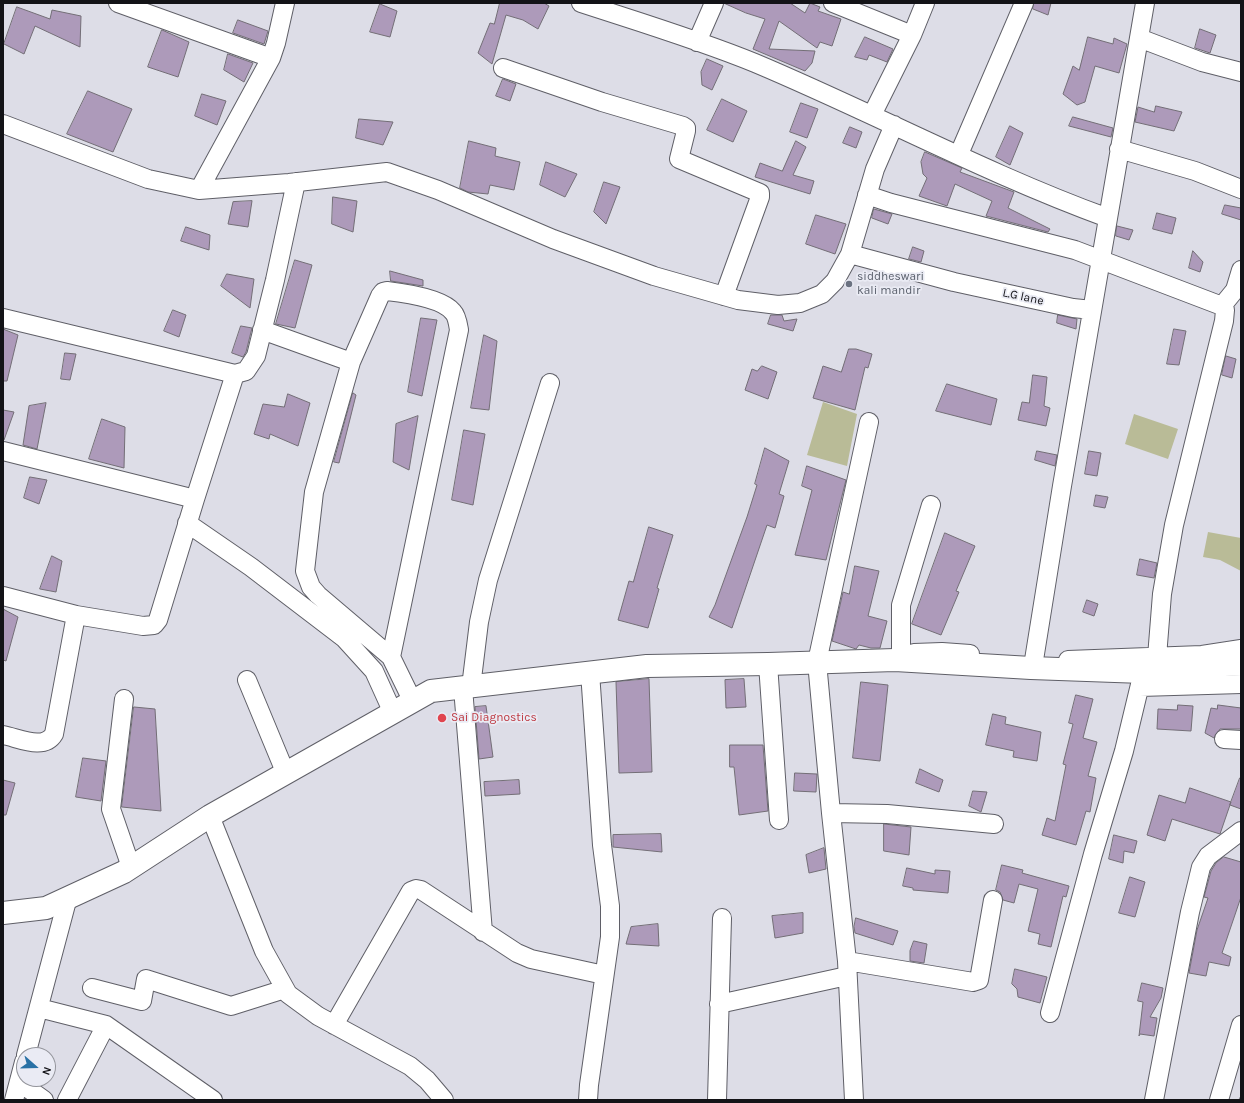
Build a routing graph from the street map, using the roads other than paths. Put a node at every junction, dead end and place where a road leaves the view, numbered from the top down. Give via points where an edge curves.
1 (118, 3) edge
2 (285, 3) edge
3 (581, 3) edge
4 (714, 3) edge
5 (833, 3) edge
6 (924, 3) edge
7 (1024, 3) edge
8 (1145, 3) edge
9 (912, 35) junction
10 (1140, 38) junction
11 (697, 42) junction
12 (271, 58) junction
13 (503, 68) dead end
14 (1241, 72) edge
15 (872, 115) junction
16 (3, 124) edge
17 (894, 125) junction
18 (1119, 149) junction
19 (959, 154) junction
20 (296, 182) junction
21 (1241, 188) edge
22 (199, 190) junction
23 (867, 195) junction
24 (1108, 218) junction
25 (850, 254) junction
26 (1102, 260) junction
27 (1241, 272) edge
28 (724, 296) junction
29 (1222, 306) junction
30 (1092, 310) junction
31 (3, 318) edge
32 (262, 330) junction
33 (351, 362) junction
34 (235, 374) junction
35 (550, 383) dead end
36 (868, 422) dead end
37 (3, 451) edge
38 (195, 499) junction
39 (931, 505) dead end
40 (187, 523) junction
41 (3, 596) edge
42 (76, 615) junction
43 (1241, 650) edge
44 (391, 657) junction
45 (898, 657) junction
46 (817, 662) junction
47 (768, 664) junction
48 (1032, 664) junction
49 (1241, 664) edge
50 (590, 672) junction
51 (1146, 672) junction
52 (247, 680) dead end
53 (1241, 684) edge
54 (467, 687) junction
55 (124, 699) dead end
56 (412, 702) junction
57 (393, 713) junction
58 (3, 735) edge
59 (286, 774) junction
60 (831, 813) junction
61 (210, 816) junction
62 (779, 820) dead end
63 (994, 824) dead end
64 (1241, 831) edge
65 (131, 867) junction
66 (68, 897) junction
67 (994, 900) dead end
68 (3, 913) edge
69 (722, 918) dead end
70 (484, 932) junction
71 (847, 968) junction
72 (604, 975) junction
73 (92, 988) dead end
74 (285, 989) junction
75 (719, 1004) junction
76 (39, 1008) junction
77 (1050, 1013) dead end
78 (106, 1025) junction
79 (334, 1025) junction
80 (1241, 1025) edge
81 (28, 1047) edge
82 (18, 1087) edge
83 (26, 1087) edge
84 (14, 1100) edge
85 (44, 1100) edge
86 (67, 1100) edge
87 (213, 1100) edge
88 (444, 1100) edge
89 (588, 1100) edge
90 (717, 1100) edge
91 (854, 1100) edge
92 (1154, 1100) edge
93 (1219, 1100) edge

1 - 12 street
2 - 12 street
3 - 11 street
4 - 11 street
5 - 9 street
6 - 9 street
7 - 19 street
8 - 10 street
9 - 15 street
10 - 14 street via 1202,62
10 - 18 street
11 - 15 street via 749,61
12 - 22 street
13 - 28 street via 683,126 686,131 679,159 760,192
15 - 17 street
16 - 22 street via 148,179
17 - 19 street
17 - 23 street
18 - 21 street via 1195,171
18 - 24 street
19 - 24 street via 1014,181
20 - 22 street
20 - 28 street via 371,172 399,175 597,256
20 - 32 street
23 - 25 street
23 - 26 street via 1075,250
24 - 26 street
25 - 28 street via 834,281 822,294 800,303 755,303
25 - 30 street, L.G lane via 954,282
26 - 29 street
26 - 30 street
27 - 29 street via 1235,290
29 - 51 street via 1225,310 1224,320 1174,526
30 - 48 street
31 - 34 street
32 - 33 street
32 - 34 street via 256,356 246,371
33 - 44 street via 314,492 305,571 311,587 318,595
33 - 44 street via 383,292 437,301 455,313 459,330
34 - 38 street
35 - 54 street via 488,580
36 - 46 street
37 - 38 street
38 - 40 street
39 - 45 street via 901,605
40 - 42 street via 158,620 154,625 143,626
40 - 57 street via 251,567 344,638 374,671
41 - 42 street
42 - 58 street via 51,739 45,743 38,743
43 - 51 street via 1202,655
44 - 56 street
45 - 46 main road
45 - 48 main road
46 - 47 main road
46 - 60 street
47 - 50 main road via 647,666
47 - 62 street
48 - 51 main road
49 - 51 main road
50 - 54 main road
50 - 72 street via 602,845 610,906 610,937
51 - 53 street
51 - 77 street
52 - 59 street
54 - 56 main road via 430,691
54 - 70 street
55 - 65 street via 111,809
56 - 57 main road
57 - 59 main road
59 - 61 main road
60 - 63 street via 887,814
60 - 71 street
61 - 65 main road
61 - 74 street via 264,951
64 - 92 street via 1203,861 1190,912
65 - 66 main road
66 - 68 main road via 46,908
66 - 76 street
67 - 71 street via 979,980 973,982
69 - 75 street
70 - 72 street via 531,959
70 - 79 street via 421,890 411,891
71 - 75 street
71 - 91 street
72 - 89 street
73 - 74 street via 142,1001 146,979 231,1006
74 - 79 street via 288,994
75 - 90 street
76 - 78 street
76 - 81 street
78 - 86 street
78 - 87 street
79 - 88 street via 410,1066
80 - 93 street
82 - 84 street
83 - 85 street

